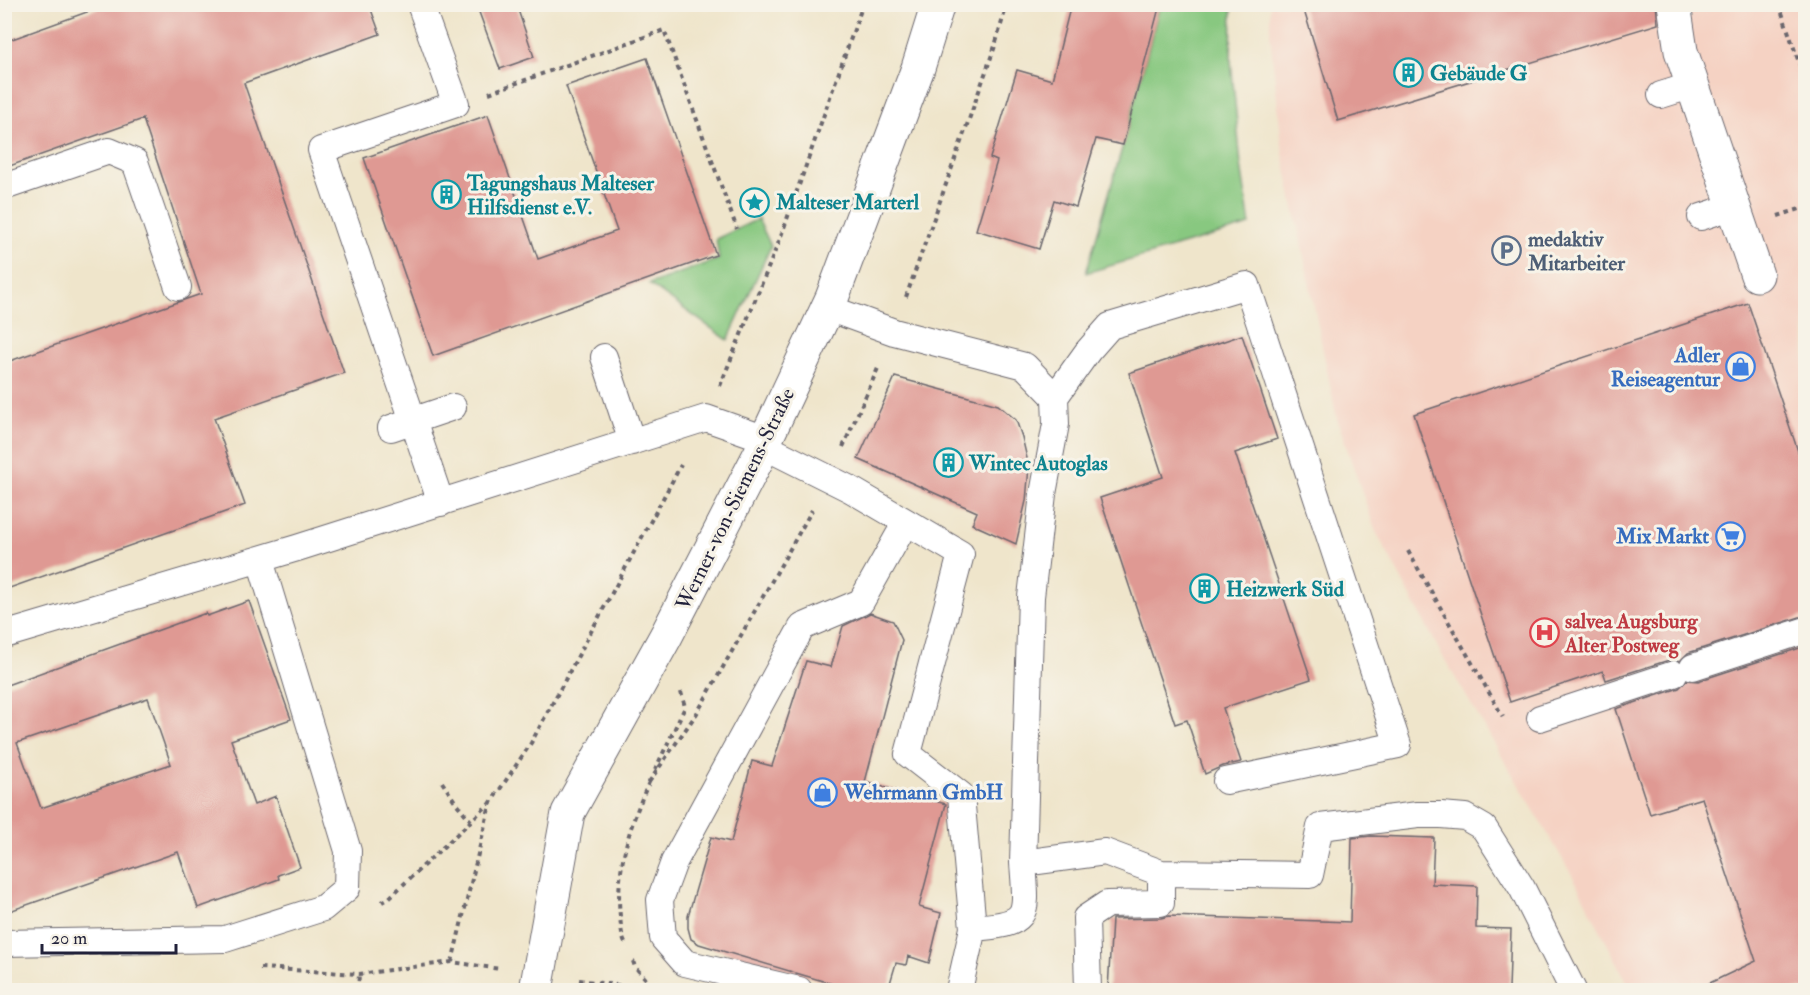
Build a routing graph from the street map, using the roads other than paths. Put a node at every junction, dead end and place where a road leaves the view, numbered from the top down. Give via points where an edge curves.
1 (420, 4) edge
2 (938, 4) edge
3 (1674, 4) edge
4 (1693, 86) junction
5 (1661, 95) dead end
6 (4, 187) edge
7 (1734, 206) junction
8 (1701, 217) dead end
9 (1757, 275) dead end
10 (178, 287) dead end
11 (828, 308) junction
12 (604, 357) dead end
13 (1055, 397) junction
14 (453, 407) dead end
15 (402, 424) junction
16 (632, 442) junction
17 (765, 443) junction
18 (455, 504) junction
19 (906, 522) junction
20 (260, 560) junction
21 (1806, 630) edge
22 (4, 635) edge
23 (1540, 718) road end
24 (1226, 781) dead end
25 (1023, 863) junction
26 (1161, 873) junction
27 (974, 928) junction
28 (4, 944) edge
29 (536, 990) edge
30 (799, 990) edge
31 (959, 990) edge
32 (1088, 990) edge
33 (1573, 990) edge

1 - 15 lane via 456,104 321,150
2 - 11 street, Werner-von-Siemens-Straße
3 - 4 street via 1681,51
4 - 5 lane
4 - 7 street
6 - 10 lane via 109,151 135,162
7 - 8 lane
7 - 9 street
11 - 13 lane via 894,332 1025,366
11 - 17 street, Werner-von-Siemens-Straße
12 - 16 lane
13 - 24 lane via 1110,326 1247,285 1398,745
13 - 25 lane via 1056,424 1031,597
14 - 15 lane
15 - 18 lane
16 - 17 lane via 706,418
16 - 18 lane
17 - 19 lane
17 - 29 street, Werner-von-Siemens-Straße via 666,636 568,813
18 - 20 lane via 353,542
19 - 27 lane via 962,554 908,754 961,795
19 - 30 lane via 861,602 802,627 674,862 660,900 663,938 685,963
20 - 22 lane
20 - 28 lane via 348,850 347,888 323,908 225,939
21 - 23 lane
25 - 26 lane via 1105,852
25 - 27 lane via 1026,905 1017,919 1004,926
26 - 32 lane via 1161,903 1107,904 1086,918
26 - 33 lane via 1310,875 1320,827 1418,815 1465,817 1484,828 1522,888
27 - 31 lane

